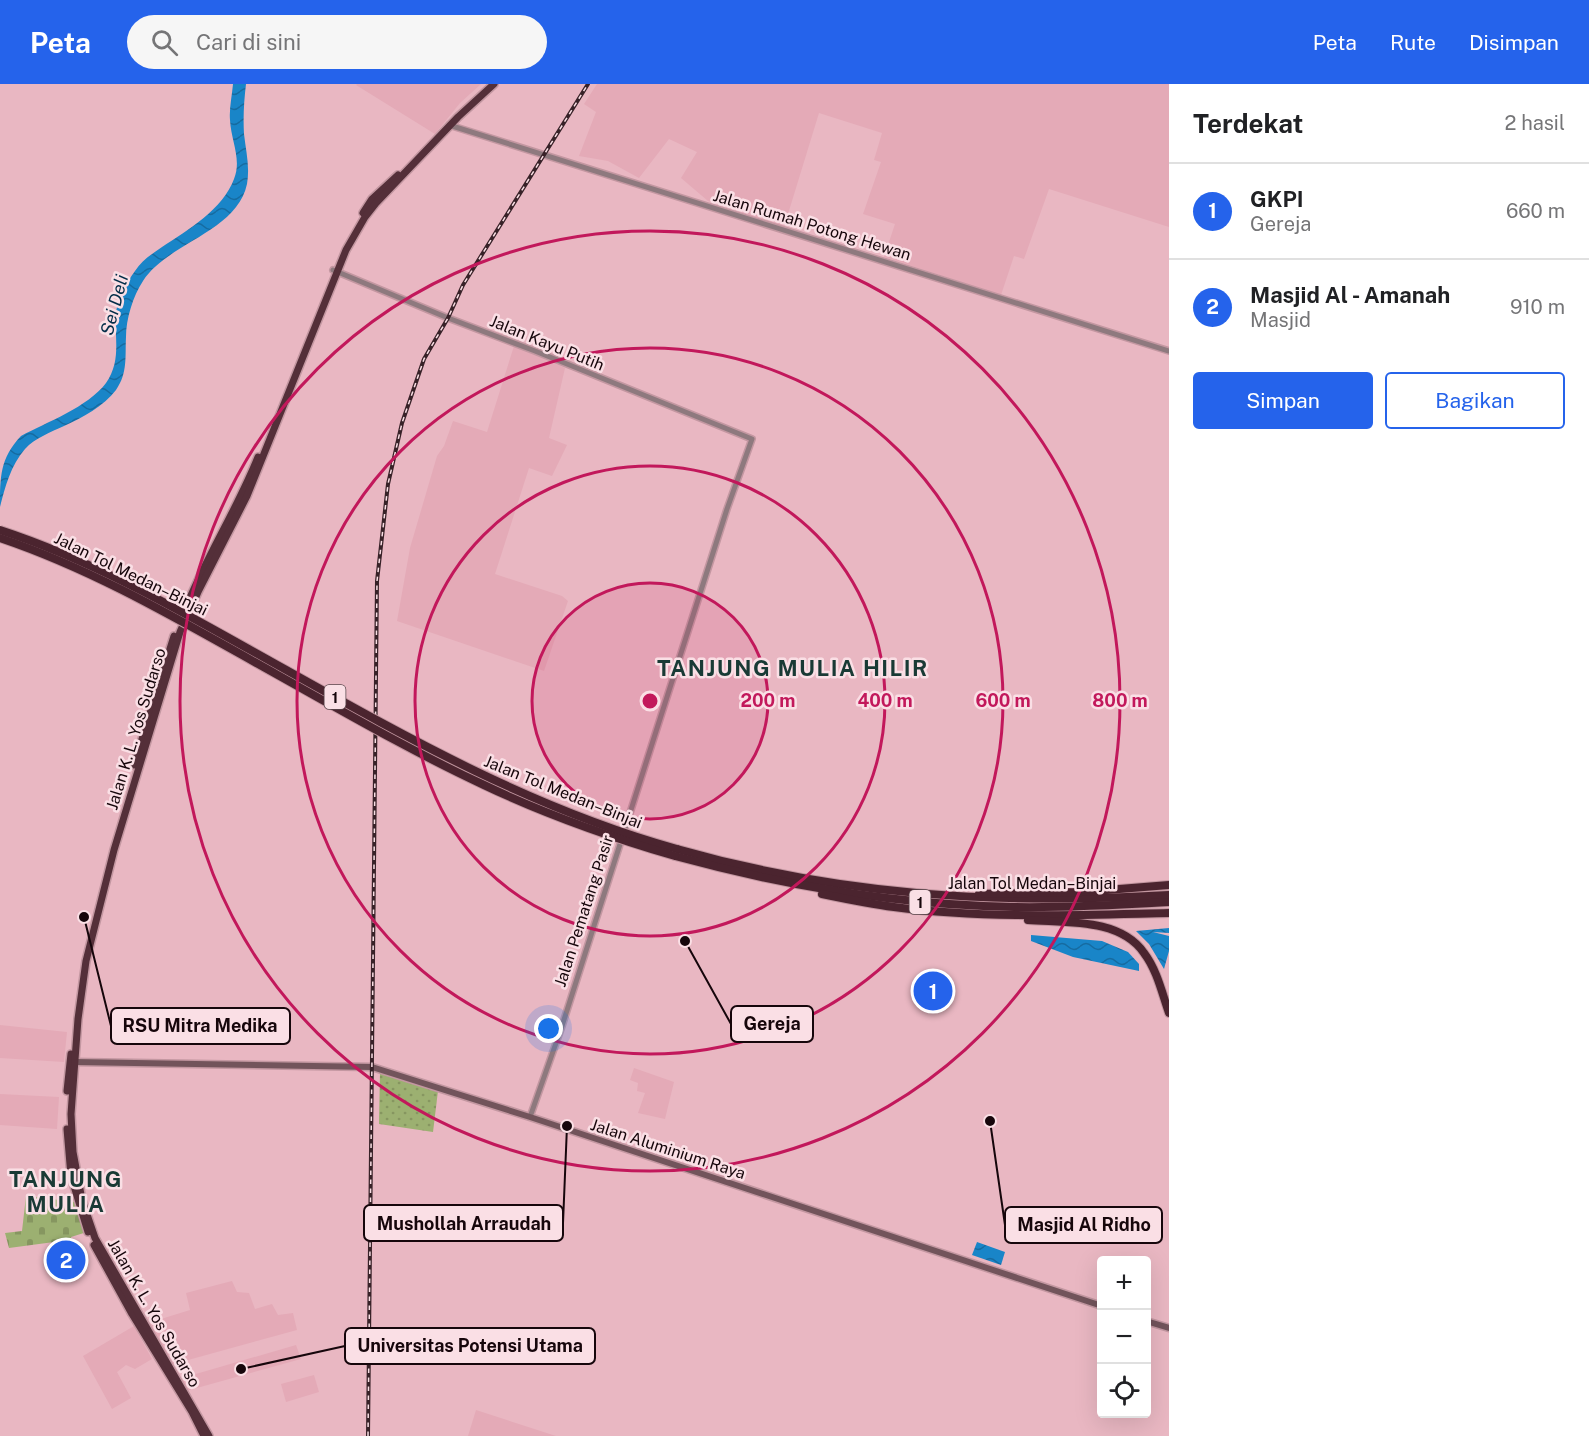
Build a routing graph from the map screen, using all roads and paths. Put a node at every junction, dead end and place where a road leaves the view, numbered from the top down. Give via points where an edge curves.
1 (491, 84) edge
2 (449, 125) junction
3 (335, 271) junction
4 (1169, 351) edge
5 (752, 439) joint
6 (0, 530) edge
7 (0, 538) edge
8 (676, 853) junction
9 (707, 865) junction
10 (1169, 884) edge
11 (922, 895) junction
12 (1169, 895) edge
13 (1169, 902) edge
14 (955, 912) junction
15 (1169, 913) edge
16 (1169, 1013) edge
17 (72, 1062) junction
18 (530, 1117) junction
19 (1097, 1305) edge
20 (1151, 1323) edge
21 (1169, 1328) edge
22 (204, 1436) edge
23 (209, 1436) edge

1 - 2 highway, Jalan K. L. Yos Sudarso
2 - 3 highway, Jalan K. L. Yos Sudarso via 364,217
2 - 4 street, Jalan Rumah Potong Hewan
3 - 5 street, Jalan Kayu Putih
3 - 17 highway, Jalan K. L. Yos Sudarso via 244,492 197,582 170,648 117,824 81,966
5 - 18 street, Jalan Pematang Pasir
6 - 8 highway, Jalan Tol Medan–Binjai / 1, bridge via 69,556 149,594 406,737 488,778
7 - 8 highway, Jalan Tol Medan–Binjai / 1, bridge via 66,563 145,601 484,785 586,827
8 - 9 highway, Jalan Tol Medan–Binjai / 1
8 - 11 highway, Jalan Tol Medan–Binjai / 1 via 797,878
9 - 13 highway, Jalan Tol Medan–Binjai / 1 via 806,886 940,903 1047,907
9 - 14 highway via 882,906
10 - 11 highway via 1082,892
11 - 12 highway, Jalan Tol Medan–Binjai / 1 via 1036,900
14 - 15 highway
14 - 16 highway via 1093,925 1118,932 1144,953
17 - 18 main road, Jalan Aluminium Raya via 372,1067
17 - 22 highway, Jalan K. L. Yos Sudarso via 66,1103 67,1141 71,1176 83,1218 132,1314
17 - 23 highway, Jalan K. L. Yos Sudarso via 73,1152 82,1200 95,1238
18 - 19 main road, Jalan Aluminium Raya
20 - 21 main road

